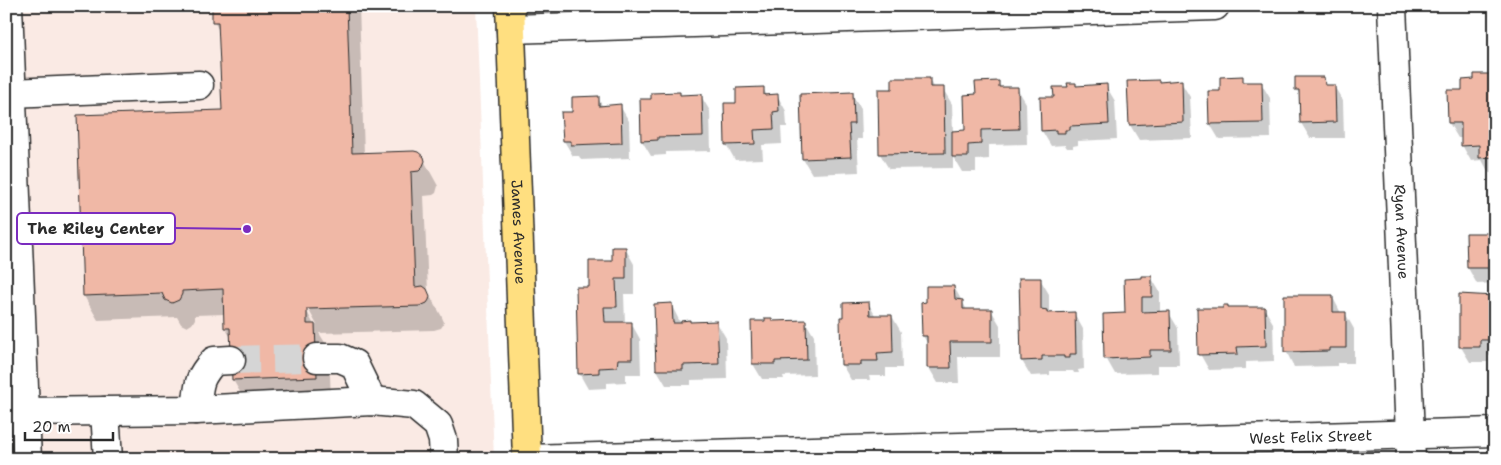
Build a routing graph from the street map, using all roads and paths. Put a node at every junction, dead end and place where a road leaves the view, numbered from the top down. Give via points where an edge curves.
1 (8, 6) edge
2 (1215, 6) edge
3 (1392, 6) edge
4 (511, 18) edge
5 (199, 85) dead end
6 (11, 93) junction
7 (12, 224) edge
8 (317, 358) tunnel mouth
9 (231, 360) tunnel mouth
10 (372, 401) junction
11 (196, 410) junction
12 (105, 411) junction
13 (25, 412) junction
14 (1495, 432) edge
15 (1411, 447) edge
16 (27, 459) edge
17 (108, 459) edge
18 (444, 459) edge
19 (526, 459) edge

1 - 6 street
2 - 4 street
3 - 15 street, Ryan Avenue
4 - 19 main road, James Avenue
5 - 6 street
6 - 7 street
7 - 13 street
8 - 10 street via 340,358 354,364
9 - 11 street via 214,361 207,369 200,382
10 - 11 street
10 - 18 street via 414,406 438,426
11 - 12 street
12 - 13 street
12 - 17 street
13 - 16 street
14 - 15 street, West Felix Street
15 - 19 street, West Felix Street

